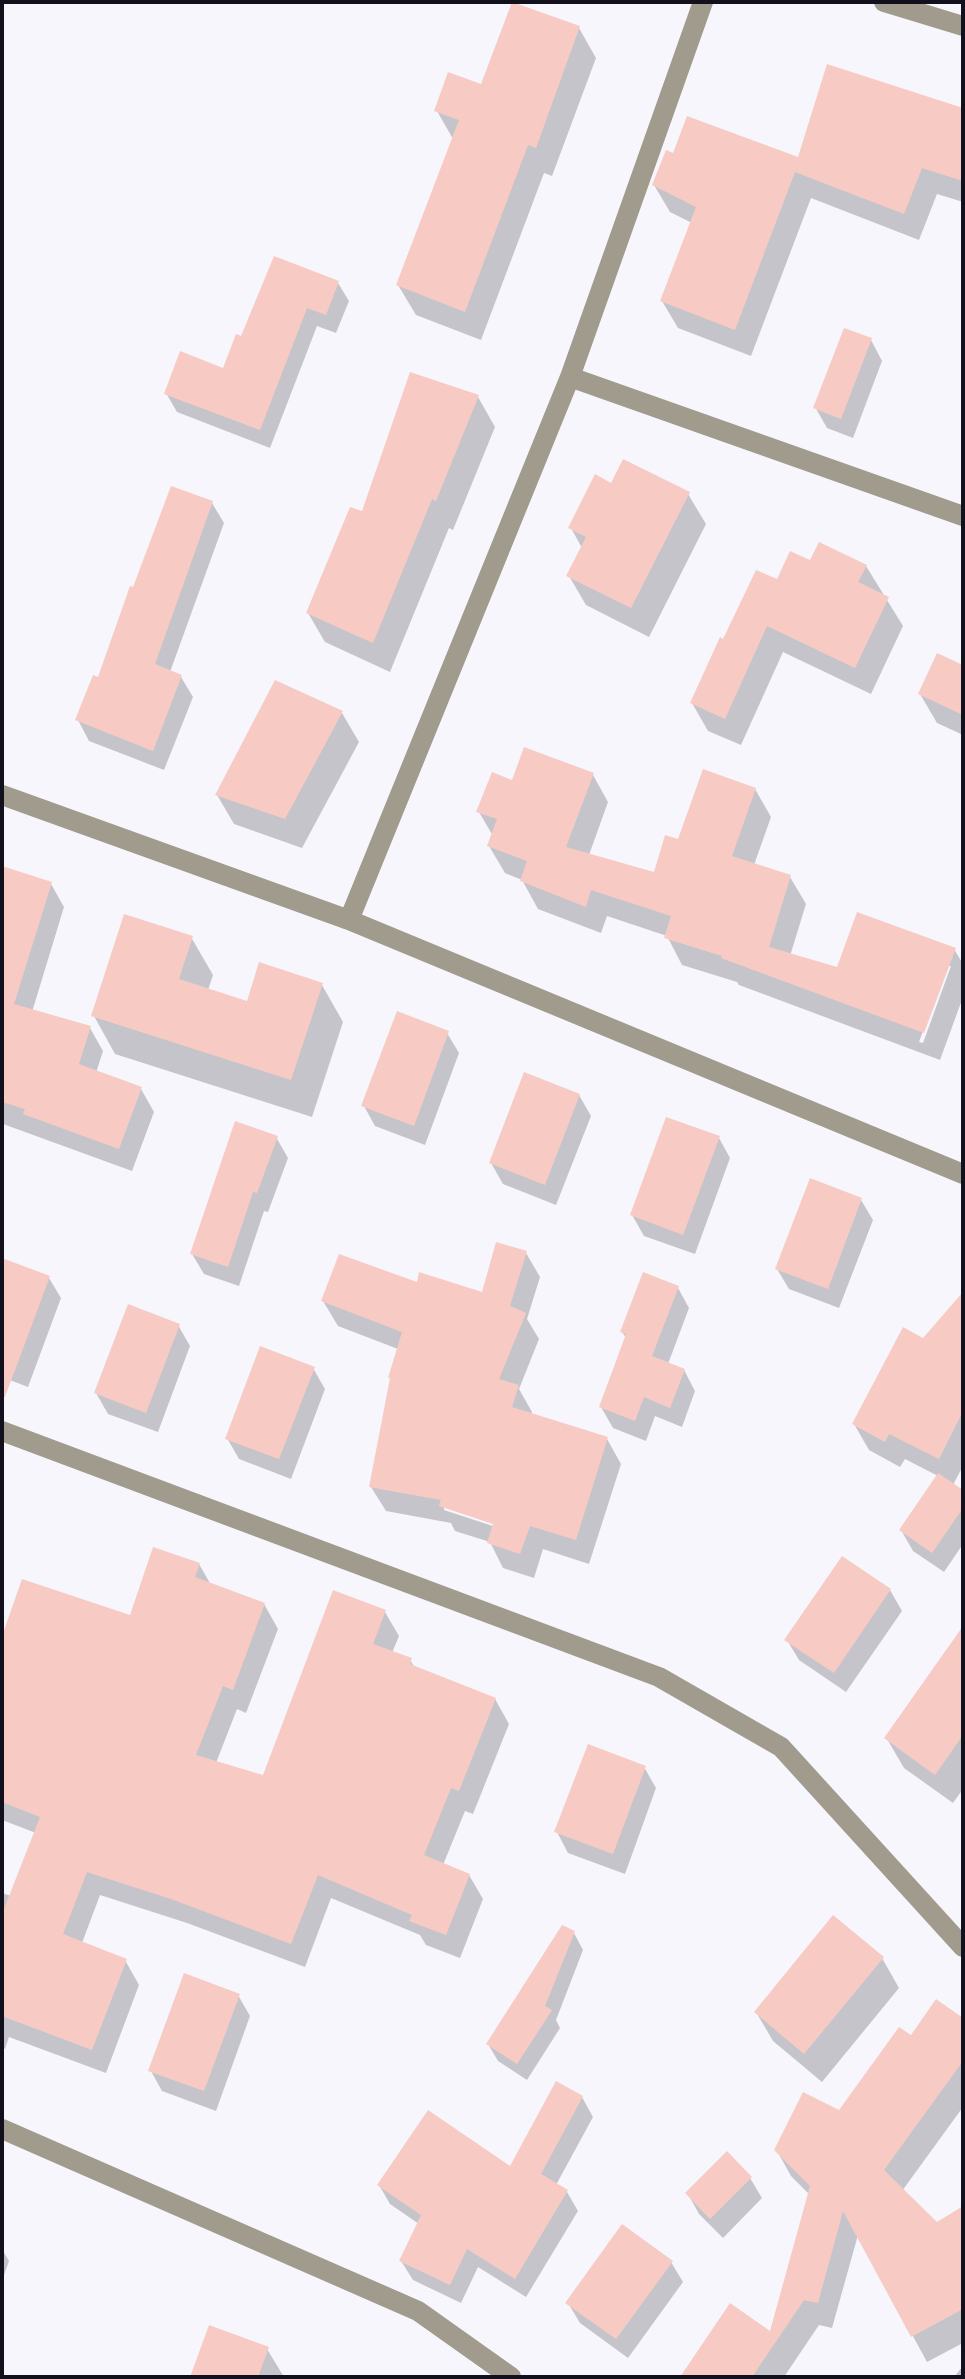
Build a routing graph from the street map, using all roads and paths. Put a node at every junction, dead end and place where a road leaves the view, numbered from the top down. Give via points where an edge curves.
1 (703, 2) edge
2 (884, 2) edge
3 (963, 26) edge
4 (570, 377) junction
5 (963, 516) edge
6 (2, 795) edge
7 (349, 920) junction
8 (963, 1174) edge
9 (2, 1431) edge
10 (963, 1947) edge
11 (2, 2129) edge
12 (511, 2377) edge

1 - 4 street
2 - 3 street
4 - 5 street
4 - 7 street
6 - 7 street
7 - 8 street
9 - 10 street via 659,1677 781,1747
11 - 12 street via 418,2311

